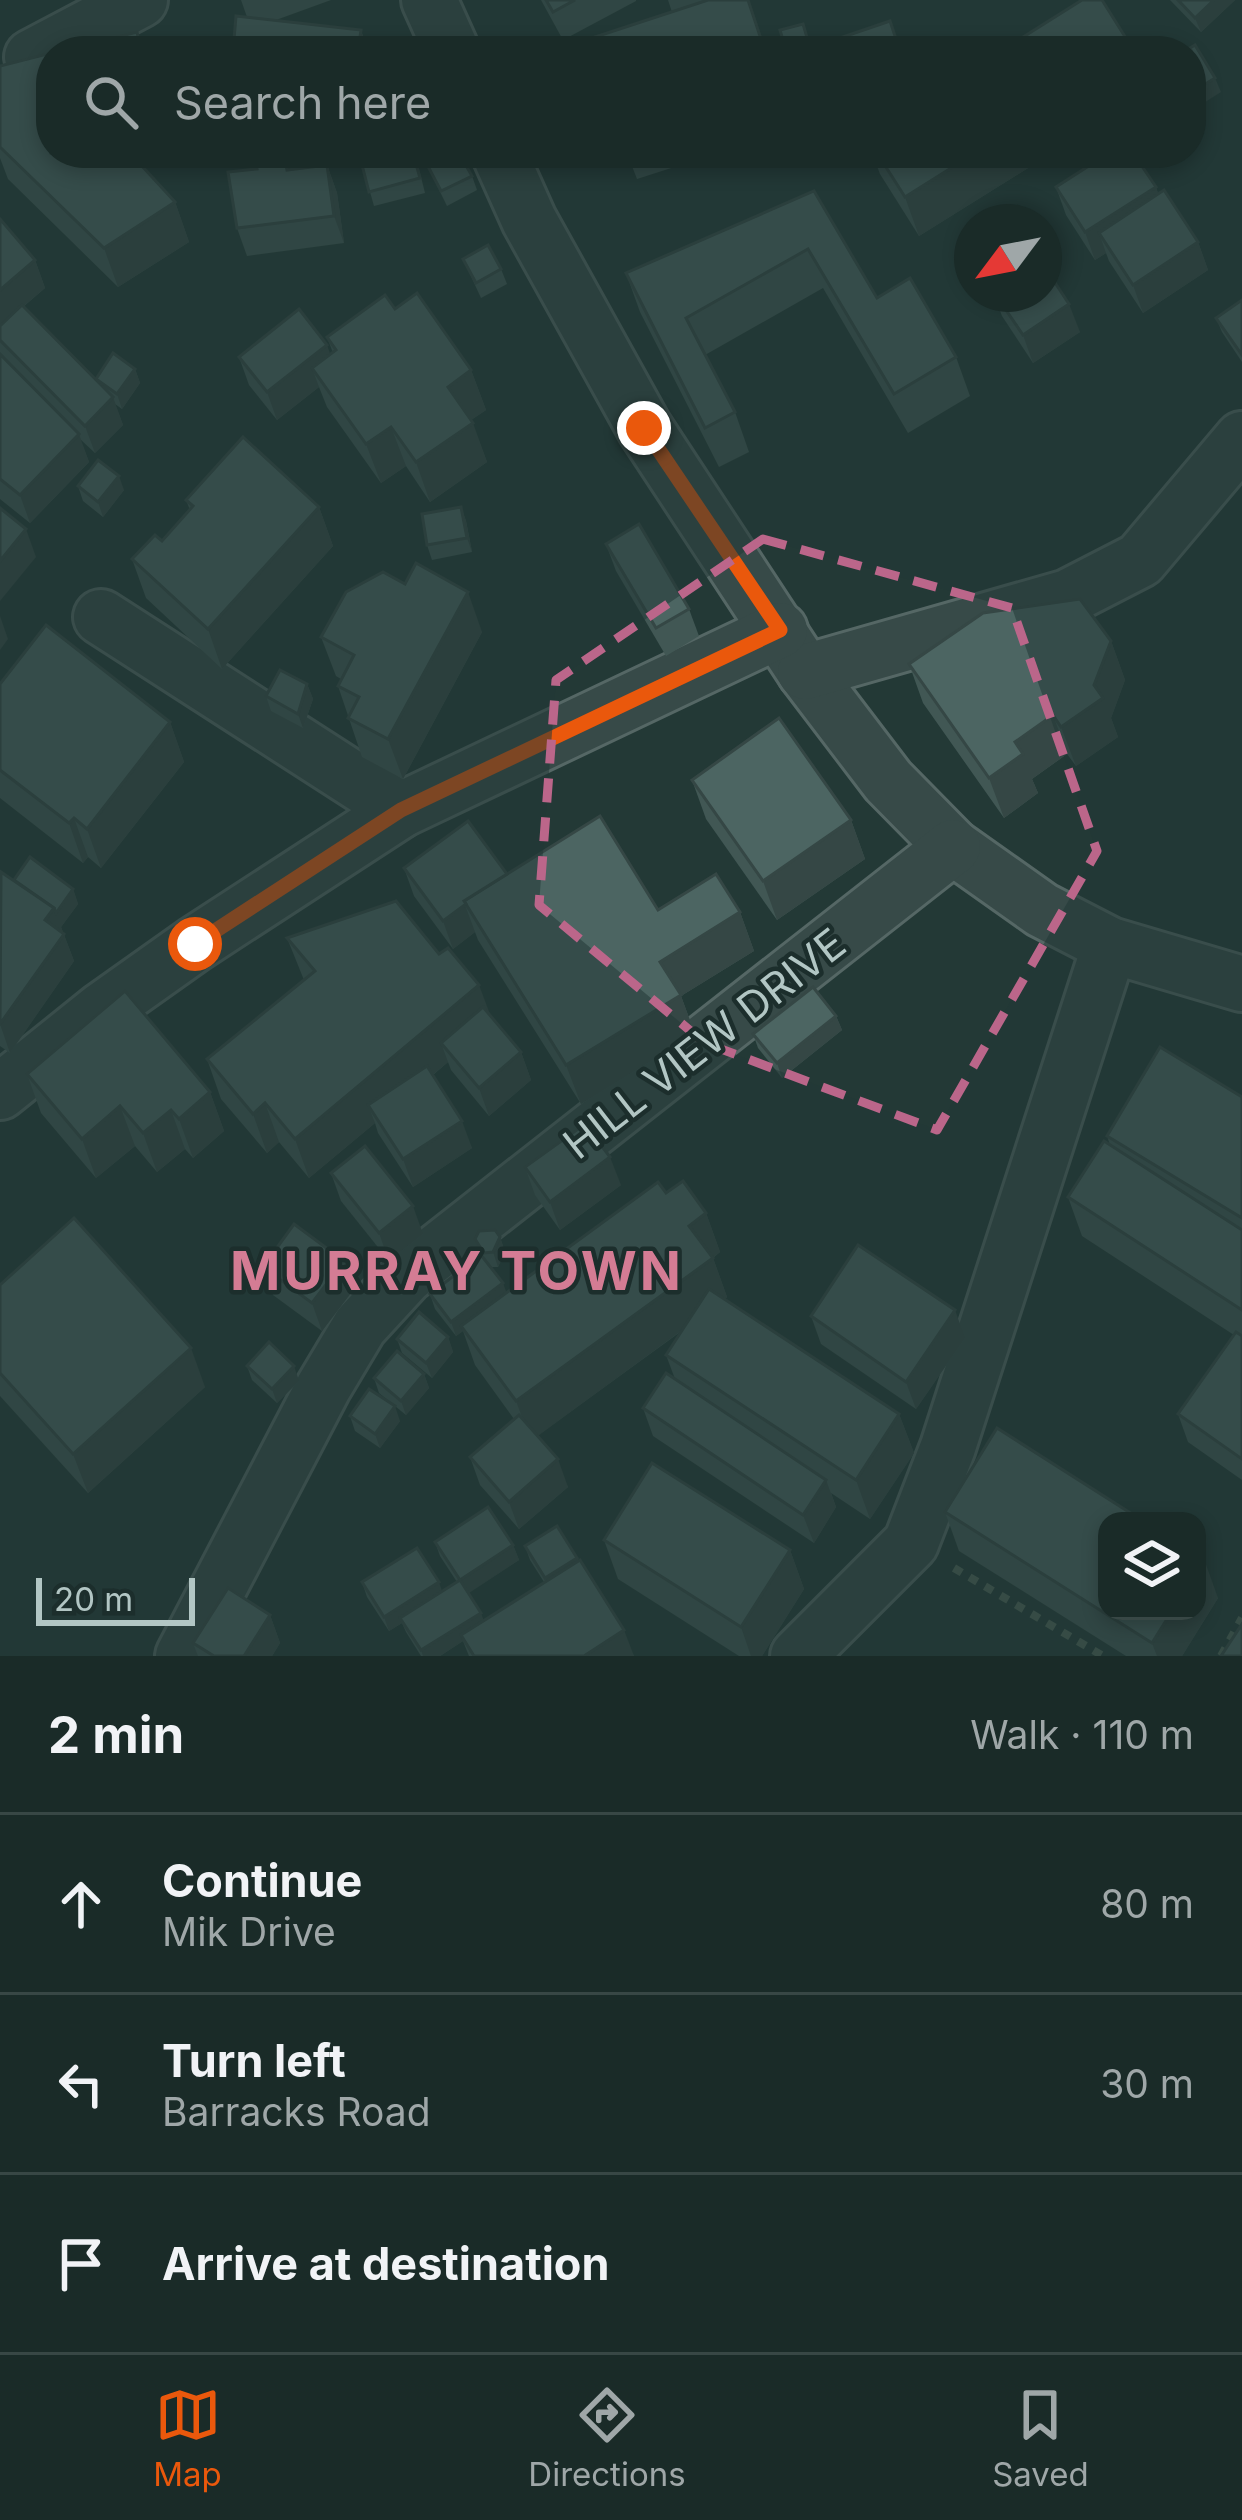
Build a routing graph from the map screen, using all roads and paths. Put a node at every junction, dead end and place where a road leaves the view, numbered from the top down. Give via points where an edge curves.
1 (140, 0) edge
2 (429, 0) edge
3 (72, 36) edge
4 (445, 36) edge
5 (36, 55) edge
6 (32, 57) edge
7 (506, 168) edge
8 (1242, 439) edge
9 (101, 617) dead end
10 (792, 651) junction
11 (401, 810) junction
12 (953, 847) junction
13 (1110, 945) junction
14 (1242, 984) edge
15 (0, 1092) edge
16 (911, 1543) junction
17 (1242, 1618) edge
18 (183, 1656) edge
19 (798, 1656) edge
20 (1103, 1656) edge
21 (1221, 1656) edge

1 - 3 street
2 - 4 street
5 - 6 street
7 - 10 street via 644,428
8 - 10 street via 1139,560 1067,598
9 - 11 street
10 - 11 street
10 - 12 street via 888,781
11 - 15 street via 195,944
12 - 13 street via 1042,910
12 - 18 street, HILL VIEW DRIVE via 406,1276 335,1367
13 - 14 street
13 - 16 street
16 - 19 street
16 - 20 path
17 - 21 path

